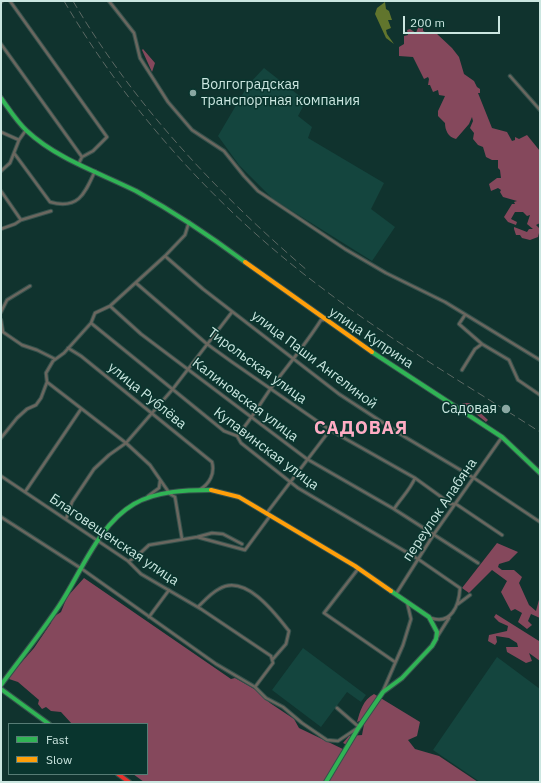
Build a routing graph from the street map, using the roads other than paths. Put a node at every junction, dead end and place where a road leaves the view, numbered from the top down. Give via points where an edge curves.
1 (10, 1) edge
2 (109, 1) edge
3 (1, 44) edge
4 (510, 76) dead end
5 (1, 98) edge
6 (540, 110) edge
7 (26, 130) junction
8 (1, 132) edge
9 (19, 140) junction
10 (14, 152) junction
11 (82, 157) junction
12 (79, 163) junction
13 (1, 171) edge
14 (95, 171) junction
15 (1, 191) edge
16 (51, 211) dead end
17 (21, 220) junction
18 (189, 222) junction
19 (1, 229) edge
20 (165, 256) junction
21 (136, 282) junction
22 (30, 286) dead end
23 (110, 306) junction
24 (1, 312) edge
25 (232, 312) junction
26 (465, 315) junction
27 (1, 320) edge
28 (324, 320) junction
29 (91, 323) junction
30 (207, 344) junction
31 (482, 344) junction
32 (68, 348) junction
33 (55, 359) junction
34 (294, 359) junction
35 (540, 360) edge
36 (188, 368) junction
37 (462, 370) dead end
38 (47, 382) junction
39 (271, 388) junction
40 (172, 390) junction
41 (540, 395) edge
42 (81, 408) junction
43 (152, 413) junction
44 (252, 418) junction
45 (2, 430) edge
46 (330, 430) junction
47 (6, 431) junction
48 (237, 436) junction
49 (502, 436) junction
50 (1, 438) edge
51 (126, 443) junction
52 (307, 459) junction
53 (540, 473) edge
54 (1, 476) edge
55 (415, 478) junction
56 (474, 478) junction
57 (160, 480) junction
58 (290, 482) junction
59 (197, 491) junction
60 (25, 492) junction
61 (170, 494) junction
62 (146, 498) junction
63 (456, 504) junction
64 (394, 509) junction
65 (268, 515) junction
66 (1, 517) edge
67 (66, 519) junction
68 (540, 522) edge
69 (206, 534) junction
70 (434, 534) junction
71 (502, 535) dead end
72 (197, 537) junction
73 (182, 539) junction
74 (206, 539) junction
75 (99, 541) junction
76 (242, 544) dead end
77 (418, 560) junction
78 (128, 561) junction
79 (478, 563) dead end
80 (82, 569) junction
81 (358, 569) junction
82 (169, 590) junction
83 (396, 594) junction
84 (470, 595) dead end
85 (406, 602) junction
86 (458, 604) junction
87 (198, 607) junction
88 (150, 617) junction
89 (429, 617) junction
90 (450, 617) junction
91 (436, 639) junction
92 (273, 661) junction
93 (394, 662) junction
94 (1, 685) edge
95 (255, 687) junction
96 (1, 689) edge
97 (383, 692) junction
98 (336, 708) dead end
99 (48, 723) edge
100 (358, 727) junction
101 (119, 775) edge
102 (129, 782) edge
103 (326, 782) edge

1 - 11 street via 107,137
2 - 26 street via 134,33 140,58 168,102 192,130 224,150 258,191 345,249
3 - 11 street
4 - 6 street
5 - 7 main road, улица Куприна
7 - 9 street
7 - 12 main road, улица Куприна via 55,151
8 - 9 street
9 - 10 street
10 - 13 street via 10,163
10 - 14 street via 50,202 58,204 67,205 81,197
11 - 12 street
12 - 14 main road, улица Куприна
14 - 18 main road, улица Куприна
15 - 17 street
16 - 17 street
17 - 19 street
18 - 20 street via 185,235
18 - 28 main road, улица Куприна
20 - 21 street
20 - 25 street, улица Паши Ангелиной
21 - 23 street
21 - 30 street, Тирольская улица
22 - 24 street via 7,300
23 - 29 street via 95,313
23 - 36 street, Калиновская улица via 141,334
25 - 30 street
25 - 34 street, улица Паши Ангелиной
26 - 31 street via 459,324
26 - 35 street
27 - 33 street via 3,332
28 - 34 street via 321,320
28 - 49 main road, улица Куприна
29 - 32 street
29 - 40 street, Купавинская улица
30 - 36 street
30 - 39 street, Тирольская улица
31 - 37 street via 475,349
31 - 41 street via 509,360 518,380
32 - 33 street
32 - 43 street, улица Рублёва
33 - 38 street via 46,373
34 - 39 street
34 - 56 street, улица Паши Ангелиной via 345,398 404,437
36 - 40 street
36 - 44 street, Калиновская улица
38 - 42 street
38 - 47 street via 36,405 27,409
39 - 44 street
39 - 46 street, Тирольская улица
40 - 43 street
40 - 48 street, Купавинская улица via 224,431
42 - 51 street
42 - 60 street
43 - 51 street
43 - 59 street, улица Рублёва via 212,462 212,476 203,488
44 - 48 street
44 - 52 street, Калиновская улица
45 - 47 street
46 - 52 street
46 - 55 street, Тирольская улица
47 - 50 street
48 - 58 street, Купавинская улица via 241,443
49 - 53 main road, улица Куприна
49 - 56 street, переулок Алабяна
51 - 57 street via 150,465
51 - 67 street via 94,469 72,502
52 - 58 street
52 - 64 street, Калиновская улица
54 - 60 street, Благовещенская улица
55 - 63 street, Тирольская улица via 451,504
55 - 64 street via 410,490 402,495
56 - 63 street, переулок Алабяна
56 - 68 street, улица Паши Ангелиной
57 - 61 street
57 - 62 street via 159,488
58 - 65 street
58 - 77 street, Купавинская улица
59 - 61 main road
59 - 65 main road via 213,489 230,493
60 - 67 street, Благовещенская улица
61 - 62 main road
61 - 73 street via 175,497
62 - 75 main road via 119,516
63 - 70 street, переулок Алабяна
63 - 71 street, Тирольская улица
64 - 70 street, Калиновская улица
65 - 74 street via 245,550
65 - 81 main road
66 - 80 street
67 - 75 street, Благовещенская улица
69 - 72 street
69 - 74 street
69 - 76 street via 218,532
70 - 77 street, переулок Алабяна
70 - 79 street, Калиновская улица
72 - 73 street
72 - 74 street
73 - 78 street via 148,545
75 - 78 street, Благовещенская улица
75 - 80 main road
77 - 83 street, переулок Алабяна
77 - 86 street, Купавинская улица via 460,588
78 - 82 street, Благовещенская улица via 141,574
80 - 88 street
80 - 94 main road via 54,614
81 - 83 main road
81 - 93 street via 324,613
82 - 87 street, Благовещенская улица
82 - 88 street
83 - 85 main road
84 - 86 street
85 - 89 main road
85 - 93 street via 411,619 403,645
86 - 90 street
87 - 92 street, Благовещенская улица via 271,656
87 - 92 street via 219,588 232,584 251,591 271,608 289,631 286,644
88 - 95 street via 216,664
89 - 90 street via 443,620
89 - 91 main road via 436,627
90 - 91 street
91 - 97 main road via 410,670
92 - 95 street
93 - 97 street
95 - 100 street via 266,698 283,707 327,740 338,741
96 - 99 main road
97 - 100 main road
98 - 100 street
100 - 103 main road
101 - 102 main road

